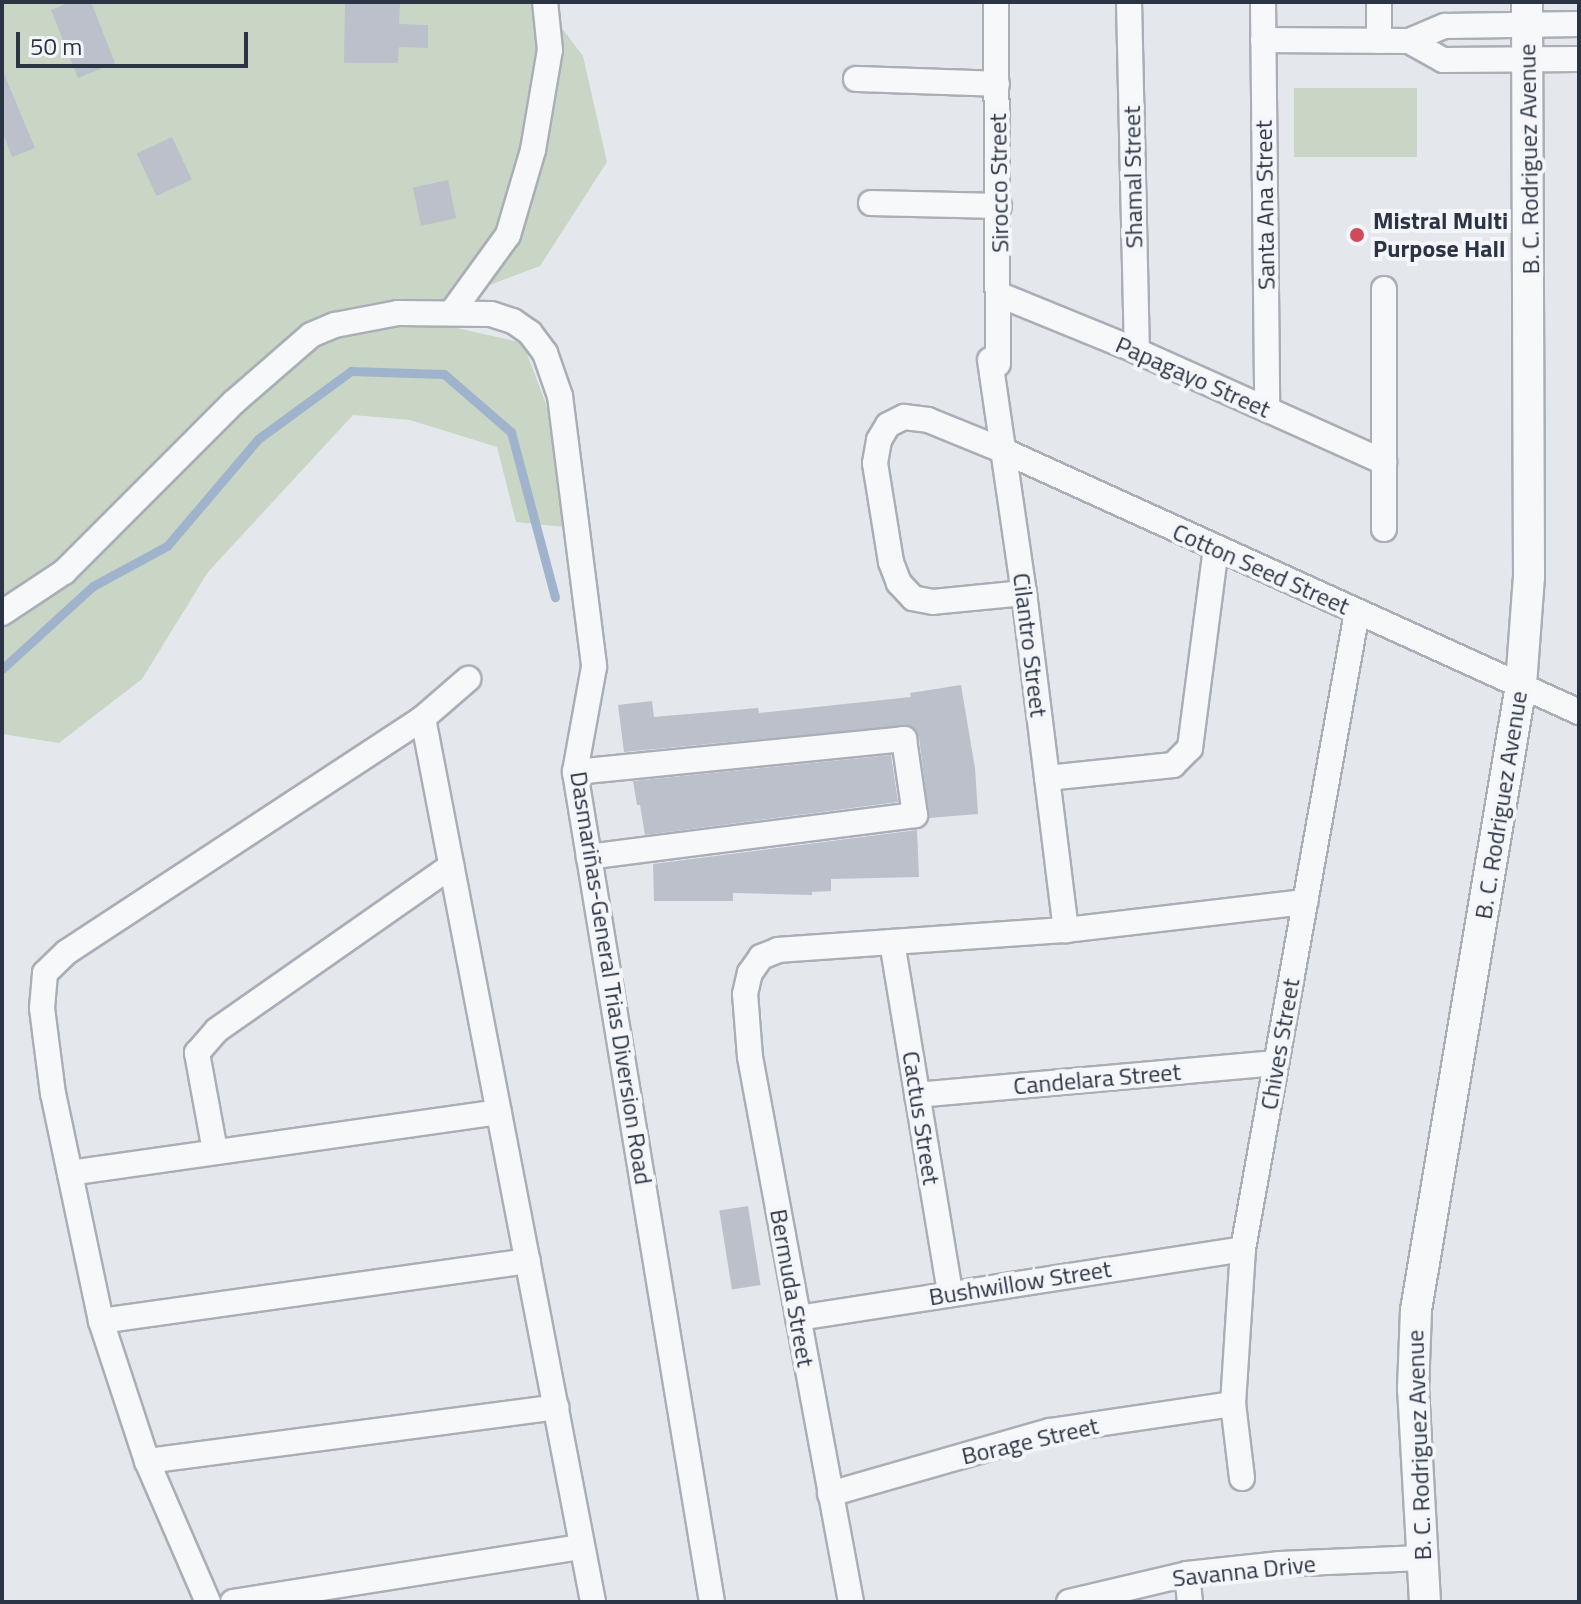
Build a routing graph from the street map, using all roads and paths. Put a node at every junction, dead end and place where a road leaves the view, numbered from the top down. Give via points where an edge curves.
1 (545, 2) edge
2 (996, 2) edge
3 (1129, 2) edge
4 (1263, 2) edge
5 (1379, 2) edge
6 (1527, 13) edge
7 (1579, 24) edge
8 (1263, 40) junction
9 (1379, 41) junction
10 (1409, 41) junction
11 (1527, 59) junction
12 (1579, 59) edge
13 (856, 79) dead end
14 (997, 84) junction
15 (871, 203) dead end
16 (999, 206) junction
17 (1384, 289) dead end
18 (1000, 295) junction
19 (452, 312) junction
20 (1137, 351) junction
21 (994, 362) joint
22 (1267, 409) junction
23 (1002, 450) junction
24 (1384, 462) junction
25 (1384, 529) dead end
26 (1216, 549) junction
27 (1024, 593) junction
28 (1357, 612) junction
29 (2, 613) edge
30 (468, 679) dead end
31 (1521, 685) junction
32 (1579, 712) edge
33 (423, 718) junction
34 (575, 772) junction
35 (1047, 778) junction
36 (589, 857) junction
37 (451, 866) junction
38 (1305, 902) junction
39 (1066, 930) junction
40 (892, 942) junction
41 (1276, 1063) junction
42 (917, 1095) junction
43 (499, 1112) junction
44 (215, 1151) junction
45 (70, 1173) junction
46 (1243, 1249) junction
47 (528, 1261) junction
48 (950, 1294) junction
49 (798, 1318) junction
50 (101, 1321) junction
51 (1233, 1404) junction
52 (556, 1407) junction
53 (147, 1461) junction
54 (1242, 1478) dead end
55 (830, 1494) junction
56 (582, 1547) junction
57 (1422, 1558) junction
58 (1187, 1574) junction
59 (208, 1602) edge
60 (233, 1602) edge
61 (593, 1602) edge
62 (712, 1602) edge
63 (851, 1602) edge
64 (1069, 1602) edge
65 (1190, 1602) edge
66 (1425, 1602) edge

1 - 19 street via 550,50 517,207 508,235
2 - 14 street, Sirocco Street
3 - 20 street, Shamal Street
4 - 8 street, Santa Ana Street
5 - 9 street
6 - 7 street
6 - 10 street via 1445,26
6 - 11 street, B. C. Rodriguez Avenue
8 - 9 street
8 - 22 street, Santa Ana Street
9 - 10 street
10 - 11 street via 1443,60
11 - 12 street
11 - 31 street, B. C. Rodriguez Avenue via 1529,562
13 - 14 street
14 - 16 street, Sirocco Street
15 - 16 street
16 - 18 street, Sirocco Street
17 - 24 street
18 - 20 street, Papagayo Street
18 - 21 street, Sirocco Street
19 - 29 street, Dasmariñas-General Trias Diversion Road via 364,317 311,335 234,402 64,572
19 - 34 street, Dasmariñas-General Trias Diversion Road via 501,315 530,333 545,353 560,396 594,667
20 - 22 street, Papagayo Street
21 - 23 street, Cilantro Street
22 - 24 street, Papagayo Street
23 - 26 street, Cotton Seed Street
23 - 27 street, Cilantro Street
23 - 27 street, Cotton Seed Street via 928,420 904,417 883,432 875,463 891,562 899,583 913,598 955,602
24 - 25 street
26 - 28 street, Cotton Seed Street
26 - 35 street via 1190,748 1173,765
27 - 35 street, Cilantro Street
28 - 31 street, Cotton Seed Street
28 - 38 street, Chives Street
30 - 33 street
31 - 32 street, Cotton Seed Street
31 - 57 street, B. C. Rodriguez Avenue via 1416,1310 1413,1389
33 - 37 street
33 - 45 street via 53,961 42,987 42,1008
34 - 36 street, Dasmariñas-General Trias Diversion Road
34 - 36 street via 904,739 915,815
35 - 39 street, Cilantro Street
36 - 62 street, Dasmariñas-General Trias Diversion Road
37 - 43 street
37 - 44 street via 217,1030 197,1053
38 - 39 street
38 - 41 street, Chives Street
39 - 40 street
40 - 42 street, Cactus Street
40 - 49 street, Bermuda Street via 778,950 761,957 750,973 745,994 750,1057
41 - 42 street, Candelara Street
41 - 46 street, Chives Street
42 - 48 street, Cactus Street
43 - 44 street
43 - 47 street
44 - 45 street
45 - 50 street
46 - 48 street, Bushwillow Street
46 - 51 street, Chives Street
47 - 50 street
47 - 52 street
48 - 49 street, Bushwillow Street
49 - 55 street, Bermuda Street
50 - 53 street
51 - 54 street, Chives Street
51 - 55 street, Borage Street via 1050,1431
52 - 53 street
52 - 56 street
53 - 59 street
55 - 63 street, Bermuda Street
56 - 60 street
56 - 61 street
57 - 58 street, Savanna Drive
57 - 66 street, B. C. Rodriguez Avenue
58 - 64 street, Savanna Drive
58 - 65 street

